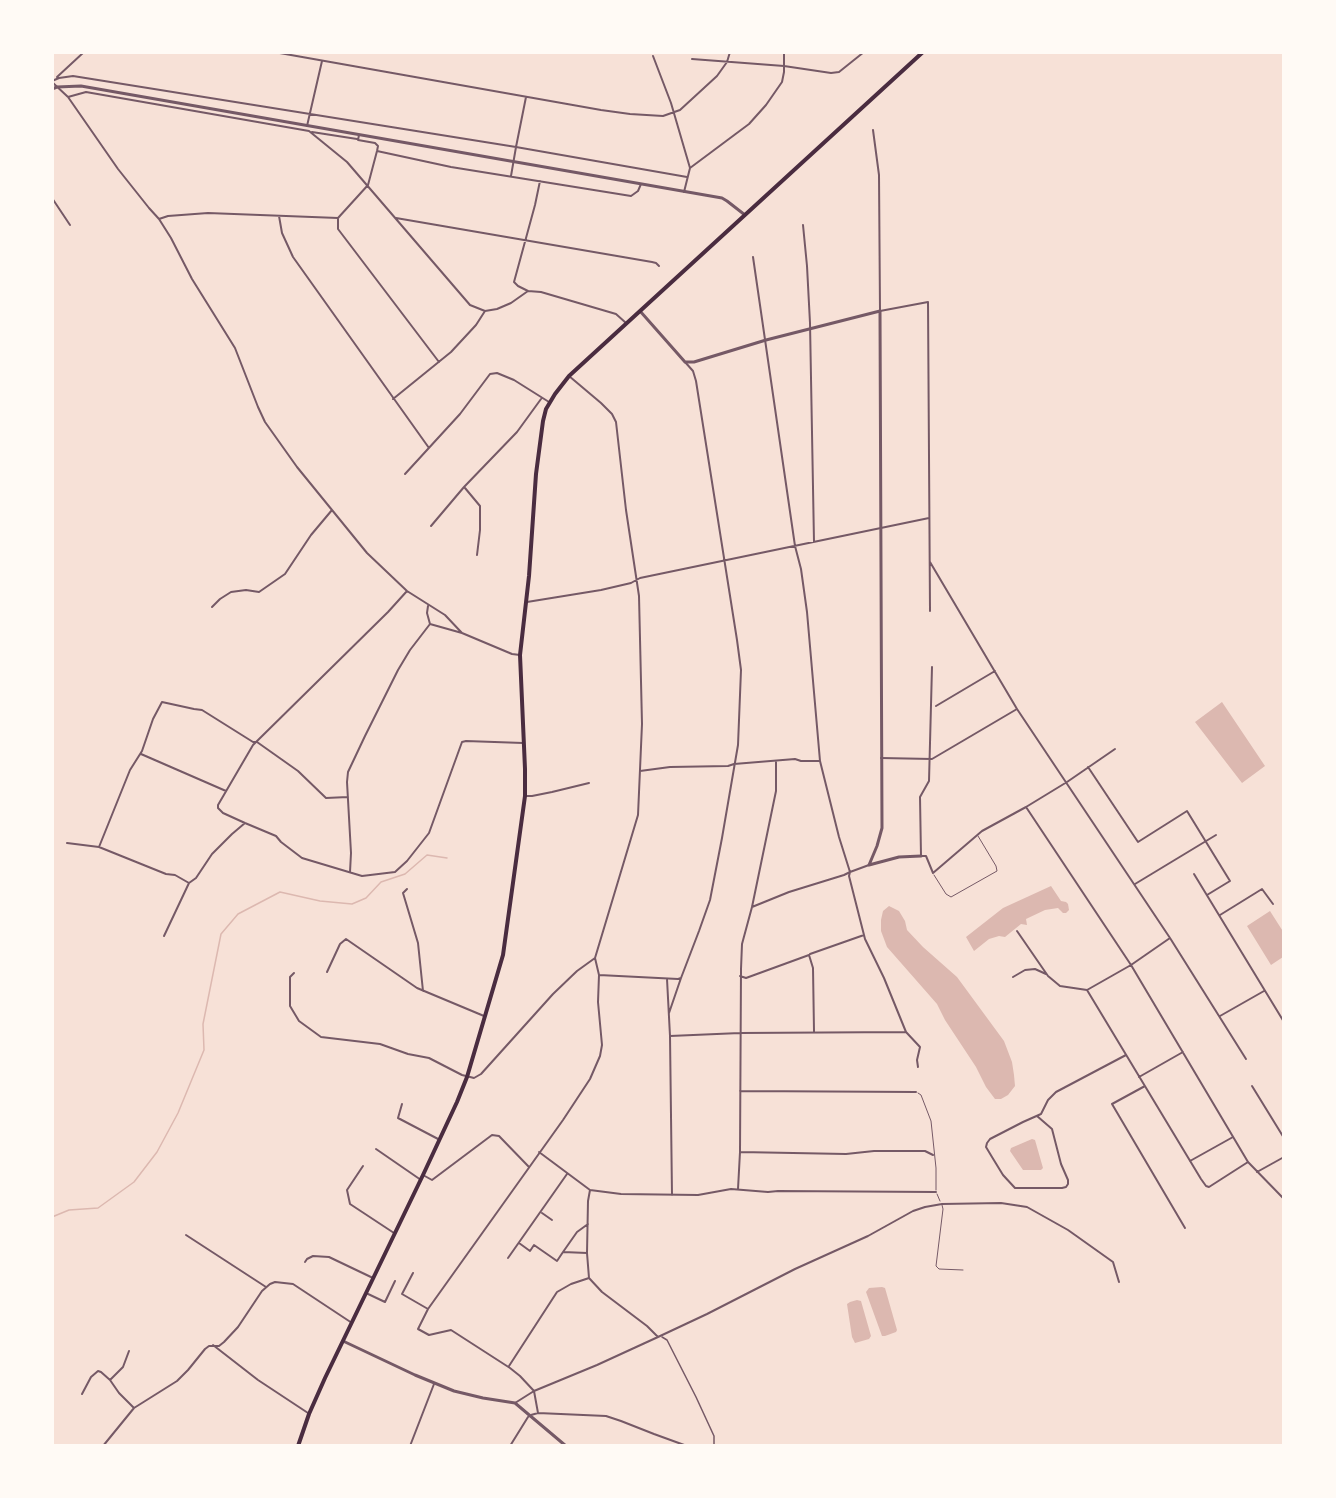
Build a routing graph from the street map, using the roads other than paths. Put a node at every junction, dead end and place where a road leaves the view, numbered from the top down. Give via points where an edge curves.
1 (84, 52) edge
2 (274, 52) edge
3 (730, 52) edge
4 (784, 52) edge
5 (864, 52) edge
6 (923, 52) edge
7 (653, 56) dead end
8 (692, 59) dead end
9 (322, 61) junction
10 (727, 62) junction
11 (784, 66) junction
12 (52, 82) edge
13 (57, 87) junction
14 (52, 89) edge
15 (113, 94) junction
16 (68, 97) junction
17 (526, 97) junction
18 (224, 111) junction
19 (674, 113) junction
20 (310, 114) junction
21 (223, 117) junction
22 (307, 126) junction
23 (873, 130) dead end
24 (309, 131) junction
25 (359, 135) junction
26 (358, 140) junction
27 (516, 147) junction
28 (377, 151) junction
29 (513, 162) junction
30 (690, 168) junction
31 (512, 176) junction
32 (687, 177) junction
33 (540, 181) junction
34 (641, 184) junction
35 (368, 185) junction
36 (684, 192) junction
37 (52, 198) edge
38 (745, 215) junction
39 (279, 216) junction
40 (338, 218) junction
41 (396, 218) junction
42 (159, 219) junction
43 (70, 225) dead end
44 (803, 225) dead end
45 (525, 240) junction
46 (753, 257) dead end
47 (659, 266) dead end
48 (528, 291) junction
49 (485, 311) junction
50 (640, 311) junction
51 (880, 311) junction
52 (626, 323) junction
53 (810, 330) junction
54 (766, 340) junction
55 (439, 362) junction
56 (686, 362) junction
57 (569, 376) junction
58 (542, 398) junction
59 (393, 399) junction
60 (549, 402) junction
61 (429, 448) junction
62 (405, 474) dead end
63 (464, 488) junction
64 (332, 510) junction
65 (929, 518) junction
66 (431, 526) dead end
67 (881, 527) junction
68 (814, 542) junction
69 (795, 546) junction
70 (477, 555) dead end
71 (723, 561) junction
72 (930, 562) junction
73 (637, 579) junction
74 (407, 591) junction
75 (527, 602) junction
76 (428, 604) junction
77 (212, 607) dead end
78 (930, 610) dead end
79 (430, 624) junction
80 (462, 633) junction
81 (520, 655) junction
82 (932, 667) dead end
83 (995, 670) junction
84 (936, 706) dead end
85 (1017, 709) junction
86 (257, 742) junction
87 (524, 743) junction
88 (1115, 748) dead end
89 (140, 754) junction
90 (881, 758) junction
91 (930, 759) junction
92 (776, 761) junction
93 (820, 761) junction
94 (734, 764) junction
95 (1088, 767) junction
96 (640, 771) junction
97 (1067, 782) junction
98 (589, 783) dead end
99 (226, 791) junction
100 (525, 796) junction
101 (348, 797) junction
102 (1026, 807) junction
103 (245, 824) junction
104 (977, 835) junction
105 (1216, 835) dead end
106 (1206, 842) junction
107 (67, 843) dead end
108 (99, 847) junction
109 (921, 856) junction
110 (869, 865) junction
111 (350, 872) junction
112 (850, 872) junction
113 (933, 873) junction
114 (1194, 873) dead end
115 (189, 883) junction
116 (1135, 884) junction
117 (407, 889) dead end
118 (1207, 895) junction
119 (1273, 904) dead end
120 (752, 907) junction
121 (1220, 915) junction
122 (1017, 931) dead end
123 (864, 935) junction
124 (164, 936) dead end
125 (1170, 938) junction
126 (809, 955) junction
127 (595, 958) junction
128 (1131, 964) junction
129 (628, 971) dead end
130 (327, 972) dead end
131 (294, 973) dead end
132 (599, 975) junction
133 (628, 976) junction
134 (740, 976) junction
135 (1048, 976) junction
136 (1013, 977) dead end
137 (681, 978) junction
138 (667, 979) junction
139 (1087, 990) junction
140 (423, 991) junction
141 (1264, 991) junction
142 (668, 1015) junction
143 (1221, 1016) junction
144 (485, 1017) junction
145 (1284, 1022) edge
146 (814, 1032) junction
147 (906, 1032) junction
148 (740, 1033) junction
149 (670, 1036) junction
150 (1183, 1052) junction
151 (1126, 1055) junction
152 (1246, 1059) dead end
153 (918, 1067) dead end
154 (467, 1077) junction
155 (1139, 1077) junction
156 (1144, 1086) junction
157 (1252, 1086) dead end
158 (740, 1092) junction
159 (916, 1092) joint
160 (402, 1104) dead end
161 (1037, 1116) junction
162 (1233, 1137) junction
163 (1284, 1138) edge
164 (440, 1140) junction
165 (376, 1149) dead end
166 (539, 1152) junction
167 (740, 1152) junction
168 (933, 1155) junction
169 (1284, 1157) edge
170 (1190, 1161) junction
171 (1248, 1162) junction
172 (363, 1166) dead end
173 (529, 1167) junction
174 (1257, 1172) junction
175 (567, 1174) junction
176 (422, 1178) junction
177 (590, 1190) junction
178 (738, 1190) junction
179 (936, 1191) junction
180 (672, 1196) junction
181 (1284, 1199) edge
182 (942, 1204) junction
183 (541, 1212) junction
184 (552, 1220) dead end
185 (588, 1224) junction
186 (1185, 1228) dead end
187 (395, 1234) junction
188 (186, 1235) dead end
189 (519, 1243) junction
190 (563, 1252) junction
191 (587, 1253) junction
192 (508, 1258) dead end
193 (305, 1262) dead end
194 (963, 1270) dead end
195 (413, 1273) dead end
196 (373, 1278) junction
197 (589, 1278) junction
198 (395, 1281) dead end
199 (1119, 1282) dead end
200 (266, 1287) junction
201 (366, 1293) junction
202 (428, 1309) junction
203 (352, 1323) junction
204 (660, 1337) junction
205 (344, 1341) junction
206 (213, 1346) junction
207 (129, 1351) dead end
208 (508, 1367) junction
209 (110, 1380) junction
210 (434, 1383) junction
211 (534, 1391) junction
212 (82, 1394) dead end
213 (514, 1403) junction
214 (134, 1408) junction
215 (538, 1413) junction
216 (309, 1414) junction
217 (531, 1415) junction
218 (103, 1446) edge
219 (298, 1446) edge
220 (410, 1446) edge
221 (510, 1446) edge
222 (566, 1446) edge
223 (687, 1446) edge
224 (714, 1446) edge

1 - 12 street
2 - 9 street
3 - 10 street
4 - 11 street
5 - 11 street via 839,72
6 - 38 main road
7 - 19 street
8 - 10 street
9 - 17 street
9 - 20 street
10 - 11 street
10 - 19 street via 717,76
11 - 30 street via 782,82 749,124
12 - 13 street
12 - 20 street via 73,76
13 - 14 street
13 - 15 street via 81,86
13 - 16 street
15 - 16 street via 86,92
15 - 18 street
15 - 21 street
16 - 42 street
17 - 19 street via 630,114
17 - 27 street
18 - 21 street
18 - 22 street
19 - 30 street
20 - 22 street
20 - 27 street
21 - 24 street
22 - 25 street
23 - 51 street via 879,175
24 - 26 street
24 - 35 street
25 - 26 street
25 - 29 street
26 - 28 street via 375,143
27 - 29 street
27 - 32 street
28 - 31 street
28 - 35 street
29 - 31 street
29 - 34 street
30 - 32 street
31 - 33 street
32 - 36 street
33 - 34 street via 631,196
33 - 45 street
34 - 36 street
35 - 40 street
35 - 41 street
36 - 38 street via 722,198
37 - 43 street
38 - 50 main road
39 - 40 street
39 - 42 street via 208,213
39 - 59 street via 293,257
40 - 55 street via 338,229
41 - 45 street
41 - 49 street via 470,305
42 - 64 street via 235,348 266,422
44 - 53 street
45 - 47 street
45 - 48 street via 514,282
46 - 54 street
48 - 49 street via 511,303
48 - 52 street via 609,312
49 - 55 street
50 - 52 main road
50 - 56 street
51 - 53 street
51 - 65 street via 928,302
51 - 67 street
52 - 57 main road
53 - 54 street
53 - 68 street
54 - 56 street
54 - 69 street
55 - 59 street
56 - 71 street via 696,381
57 - 60 main road
57 - 73 street via 607,408 616,422
58 - 60 street
58 - 61 street via 514,380 490,374
58 - 63 street via 517,432
59 - 61 street
60 - 75 main road via 536,474
61 - 62 street
63 - 66 street
63 - 70 street via 480,506
64 - 74 street via 367,553
64 - 77 street via 285,574 259,592 231,592
65 - 67 street
65 - 72 street
67 - 68 street
67 - 90 street
68 - 69 street
69 - 71 street
69 - 93 street via 807,612
71 - 73 street
71 - 94 street via 741,670
72 - 78 street
72 - 83 street
73 - 75 street via 601,590
73 - 96 street
74 - 76 street
74 - 86 street
75 - 81 main road
76 - 79 street
76 - 80 street
79 - 80 street
79 - 101 street via 410,650 356,754 348,772
80 - 81 street
81 - 87 main road
82 - 91 street
83 - 84 street
83 - 85 street
85 - 91 street
85 - 97 street
86 - 89 street via 202,710 162,702
86 - 99 street
86 - 101 street via 298,771 326,798
87 - 100 main road
87 - 111 street via 462,742 429,833 407,861 395,872 363,876
88 - 95 street
89 - 99 street
89 - 108 street
90 - 91 street
90 - 110 street via 882,828
91 - 109 street via 929,781 920,797
92 - 93 street
92 - 94 street
92 - 120 street via 776,791
93 - 112 street
94 - 96 street
94 - 137 street via 710,900
95 - 97 street
95 - 106 street via 1138,842 1187,811
96 - 127 street via 638,815
97 - 102 street
97 - 116 street
98 - 100 street
99 - 103 street via 218,808
100 - 144 main road via 507,936
101 - 111 street
102 - 104 street
102 - 128 street
103 - 111 street via 276,836 302,858
103 - 115 street
104 - 113 street
104 - 113 lane via 997,871 951,897
105 - 106 street
106 - 116 street
106 - 118 street via 1230,881
107 - 108 street
108 - 115 street
109 - 110 street
109 - 113 street via 926,856
110 - 112 street
112 - 120 street
112 - 123 street
114 - 118 street
115 - 124 street
116 - 125 street
117 - 140 street via 403,893 418,943
118 - 121 street
119 - 121 street via 1262,888
120 - 134 street via 742,944
121 - 141 street
122 - 135 street
123 - 126 street
123 - 147 street
125 - 128 street
125 - 143 street
126 - 134 street via 746,978
126 - 146 street via 813,968
127 - 132 street
127 - 154 street via 553,994 481,1074
128 - 139 street
128 - 150 street
129 - 133 street
130 - 140 street via 346,939
131 - 154 street via 290,977 290,1006 299,1021 321,1037 380,1044 429,1058
132 - 133 street
132 - 166 street via 600,1056 590,1079
133 - 138 street
134 - 148 street
135 - 136 street via 1035,969
135 - 139 street via 1060,986
137 - 138 street
137 - 142 street
138 - 142 street
139 - 151 street
140 - 144 street
141 - 143 street
141 - 145 street
142 - 149 street
143 - 152 street
144 - 154 main road
146 - 147 street
146 - 148 street
147 - 153 street via 920,1047
148 - 149 street
148 - 158 street
149 - 180 street
150 - 155 street
150 - 162 street
151 - 155 street
151 - 161 street via 1056,1092
154 - 164 main road
155 - 156 street
156 - 170 street
156 - 186 street via 1112,1104
157 - 163 street
158 - 159 street
158 - 167 street
159 - 168 lane via 921,1095 931,1121
160 - 164 street via 398,1118
161 - 161 street via 1052,1129 1068,1180 1066,1187 1015,1188 986,1147 990,1138
162 - 170 street
162 - 171 street
164 - 176 main road
165 - 176 street
166 - 173 street
166 - 175 street
167 - 168 street via 846,1154 874,1150 924,1151
167 - 178 street
168 - 179 lane
169 - 174 street
170 - 171 street via 1208,1186
171 - 174 street
172 - 187 street via 347,1190 350,1204
173 - 176 street via 499,1136 492,1135 432,1180
173 - 202 street
174 - 181 street
175 - 177 street
175 - 183 street
176 - 187 main road
177 - 180 street
177 - 185 street
178 - 179 street
178 - 180 street
179 - 182 lane
182 - 194 lane via 936,1266
182 - 199 street via 1001,1203 1027,1207 1113,1262
182 - 204 street via 913,1211
183 - 184 street
183 - 189 street
185 - 190 street
185 - 191 street
187 - 196 main road
188 - 200 street
189 - 190 street via 530,1251 534,1245 556,1261
189 - 192 street
190 - 191 street
191 - 197 street
193 - 196 street via 313,1256 328,1257
195 - 202 street via 402,1294
196 - 201 main road
197 - 204 street
197 - 208 street via 557,1292
198 - 201 street via 385,1302
200 - 203 street via 275,1282 293,1284
200 - 206 street via 231,1335 219,1346
201 - 203 main road
202 - 208 street via 418,1329 429,1335 451,1330
203 - 205 main road
204 - 211 street
204 - 224 street via 667,1340 696,1397 714,1436
205 - 210 street
205 - 216 main road
206 - 214 street via 205,1349 177,1381
206 - 216 street
207 - 209 street via 123,1367
208 - 211 street
209 - 212 street via 98,1371
209 - 214 street via 118,1394
210 - 213 street
210 - 220 street
211 - 213 street
211 - 215 street
213 - 217 street
214 - 218 street
215 - 217 street
215 - 223 street via 606,1416
216 - 219 main road
217 - 221 street
217 - 222 street

